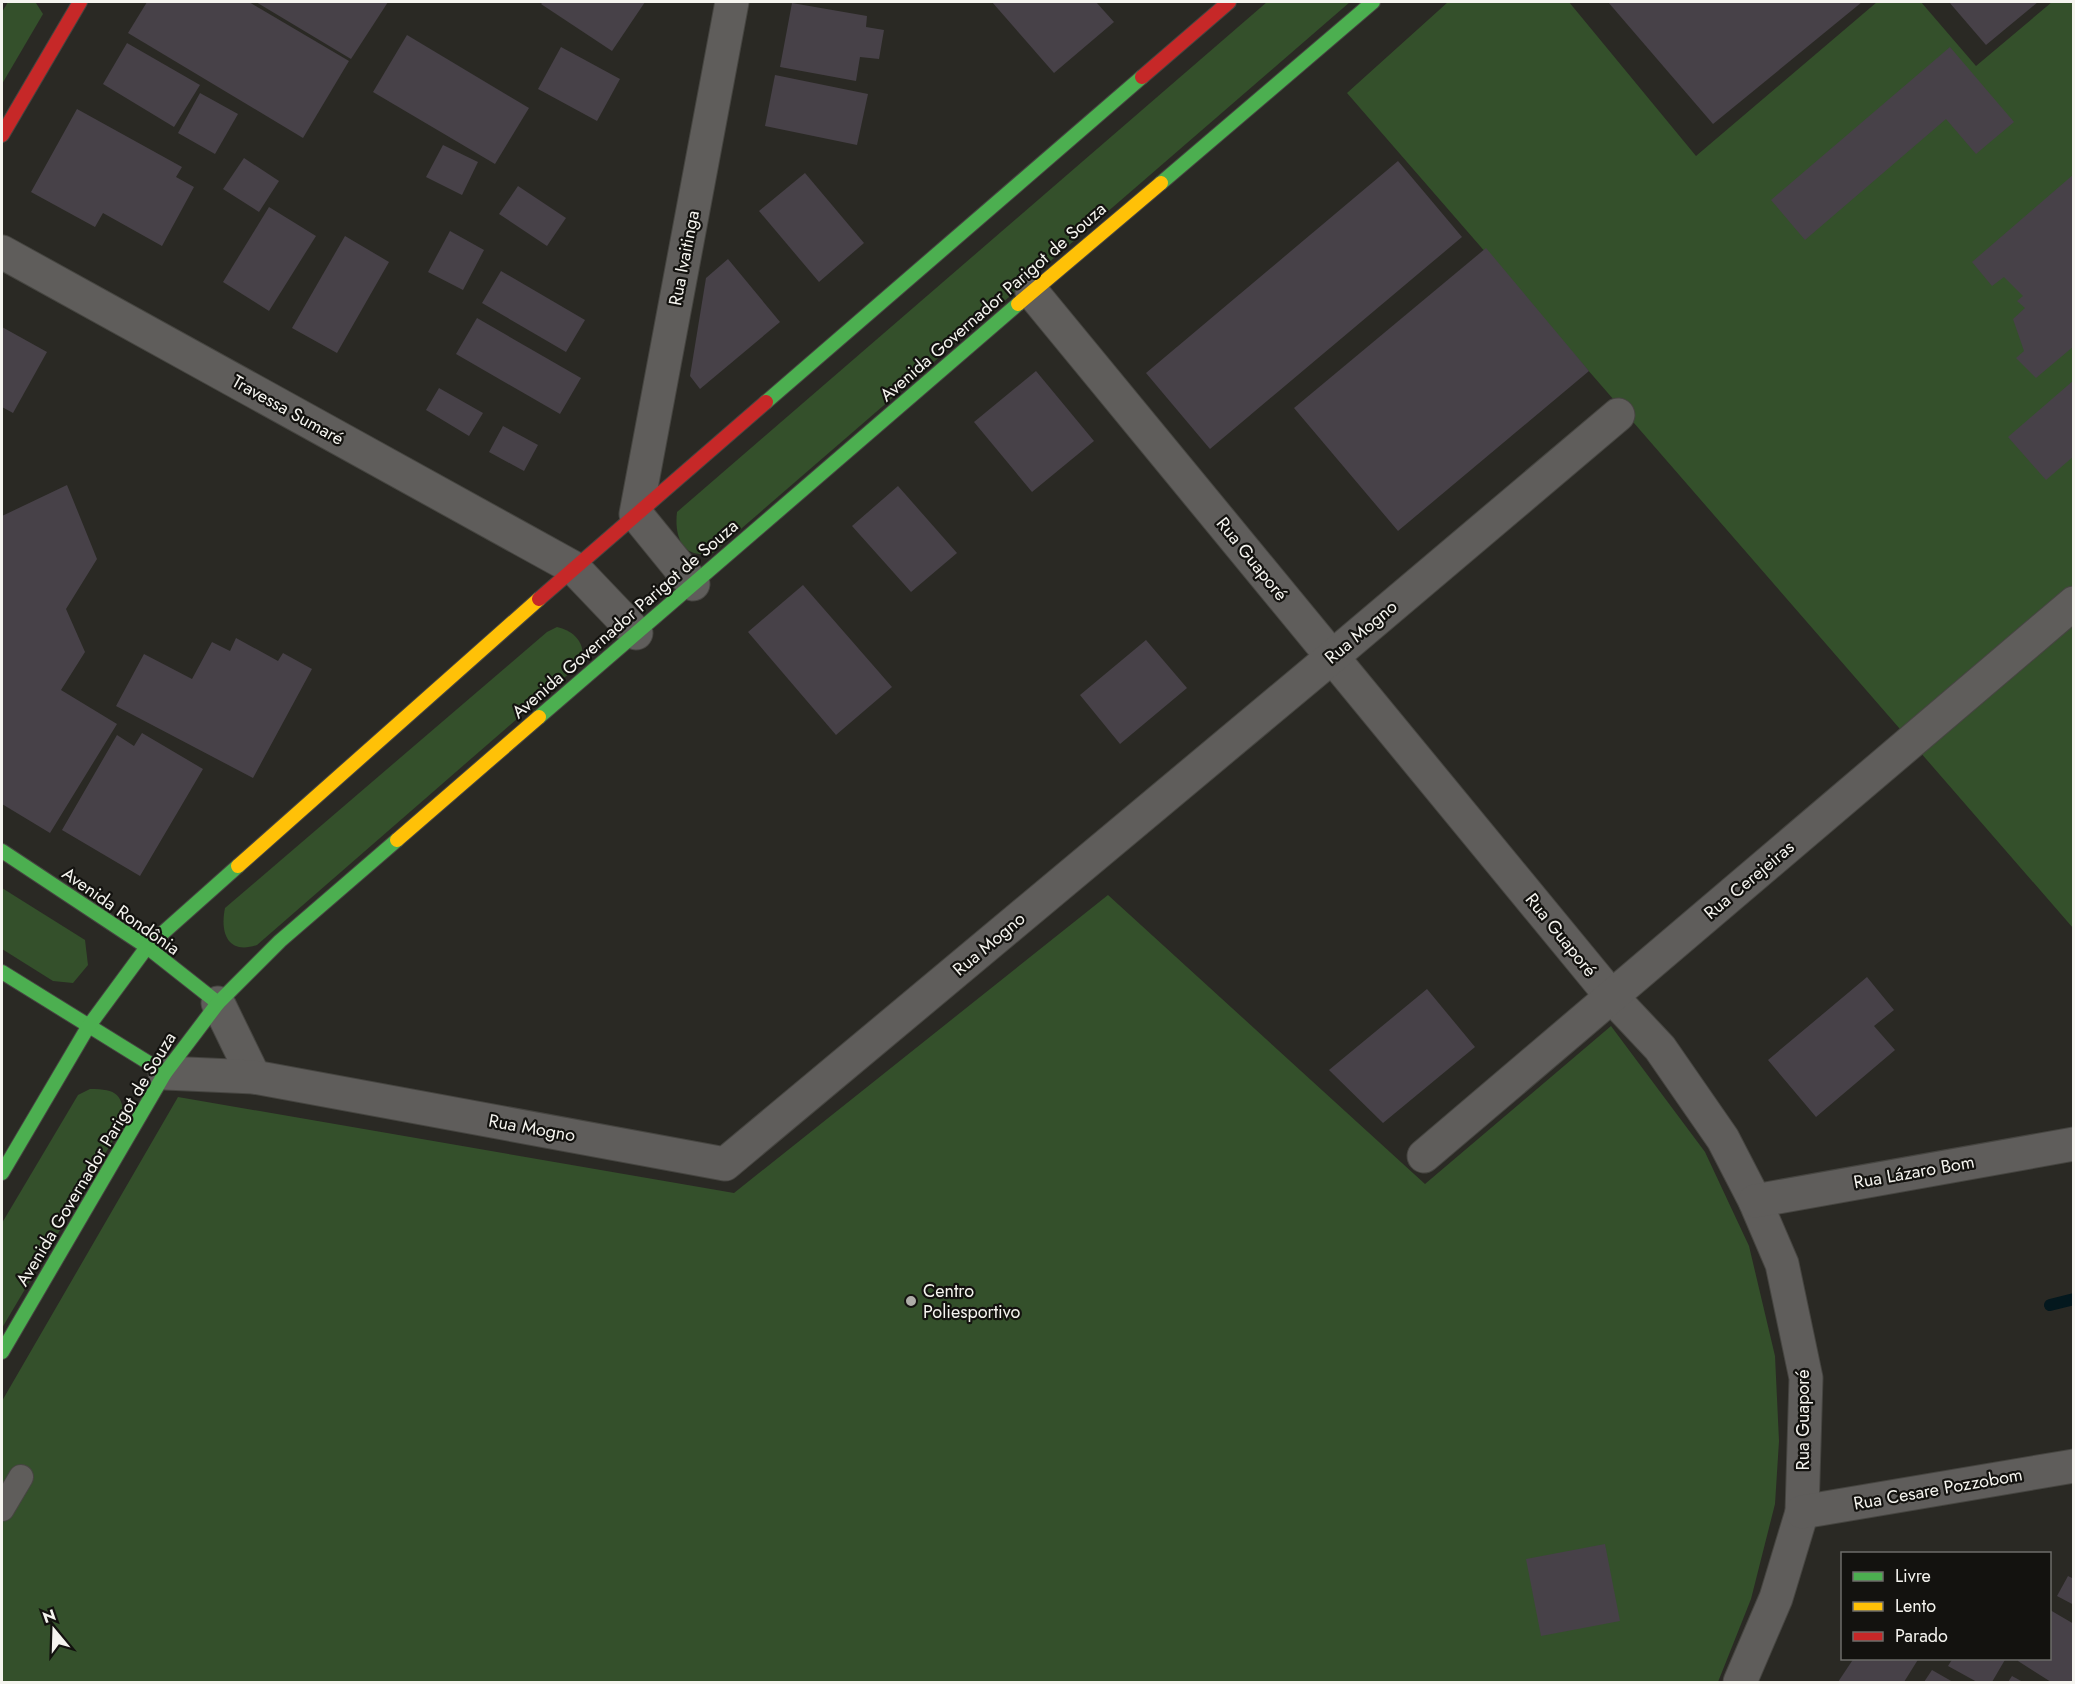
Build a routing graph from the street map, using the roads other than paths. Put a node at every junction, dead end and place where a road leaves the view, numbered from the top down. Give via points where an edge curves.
1 (80, 2) edge
2 (732, 2) edge
3 (1229, 2) edge
4 (1373, 2) edge
5 (2, 135) edge
6 (2, 252) edge
7 (1032, 292) junction
8 (1618, 415) dead end
9 (636, 514) junction
10 (574, 568) junction
11 (693, 584) junction
12 (2070, 614) edge
13 (636, 633) junction
14 (1332, 657) junction
15 (2, 851) edge
16 (147, 947) junction
17 (2, 972) edge
18 (1612, 997) junction
19 (218, 1003) junction
20 (88, 1027) junction
21 (165, 1073) junction
22 (254, 1077) junction
23 (2073, 1144) edge
24 (1424, 1156) dead end
25 (2, 1173) edge
26 (1755, 1201) junction
27 (2, 1352) edge
28 (2073, 1466) edge
29 (21, 1477) dead end
30 (2, 1509) edge
31 (1802, 1512) junction
32 (1740, 1683) edge

1 - 5 street
2 - 9 street, Rua Ivaitinga
3 - 9 street
4 - 7 street, Avenida Governador Parigot de Souza
6 - 10 street, Travessa Sumaré
7 - 11 street, Avenida Governador Parigot de Souza
7 - 14 street, Rua Guaporé
8 - 14 street, Rua Mogno
9 - 10 street
9 - 11 street
10 - 13 street, Travessa Sumaré
10 - 16 street
11 - 13 street, Avenida Governador Parigot de Souza
12 - 18 street, Rua Cerejeiras
13 - 19 street, Avenida Governador Parigot de Souza via 280,942
14 - 18 street, Rua Guaporé
14 - 22 street, Rua Mogno via 725,1164
15 - 16 street, Avenida Rondônia
16 - 19 street, Avenida Rondônia
16 - 20 street
17 - 20 street
18 - 24 street, Rua Cerejeiras
18 - 26 street, Rua Guaporé via 1660,1048 1723,1139
19 - 21 street, Avenida Governador Parigot de Souza
19 - 22 street
20 - 21 street
20 - 25 street
21 - 22 street, Rua Mogno
21 - 27 street, Avenida Governador Parigot de Souza
23 - 26 street, Rua Lázaro Bom
26 - 31 street, Rua Guaporé via 1782,1264 1806,1378
28 - 31 street, Rua Cesare Pozzobom
29 - 30 lane
31 - 32 street, Rua Guaporé via 1776,1598

